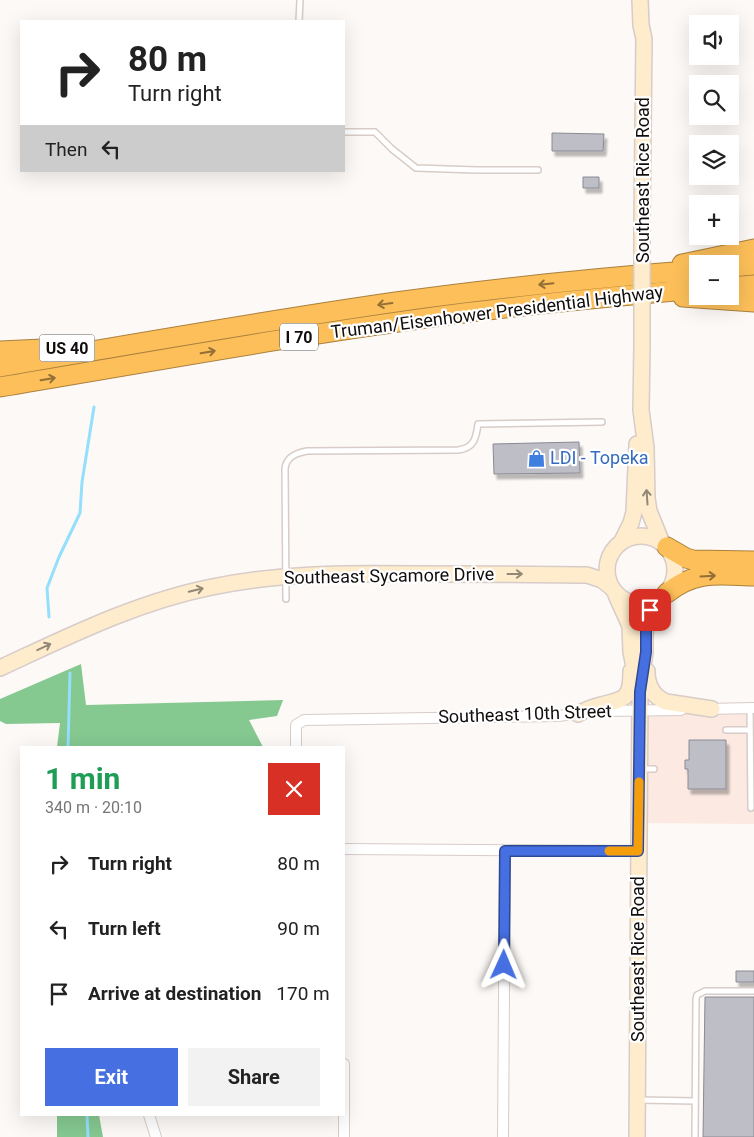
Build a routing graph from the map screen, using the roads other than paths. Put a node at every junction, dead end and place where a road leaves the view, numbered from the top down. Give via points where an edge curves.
1 (300, 0) edge
2 (640, 0) edge
3 (651, 0) edge
4 (299, 20) edge
5 (644, 39) junction
6 (345, 132) edge
7 (538, 170) dead end
8 (754, 250) edge
9 (754, 265) edge
10 (739, 266) edge
11 (689, 271) edge
12 (595, 278) junction
13 (754, 285) edge
14 (739, 286) edge
15 (689, 290) edge
16 (600, 298) junction
17 (754, 302) edge
18 (134, 344) junction
19 (0, 351) edge
20 (0, 367) edge
21 (0, 387) edge
22 (642, 410) junction
23 (602, 422) dead end
24 (622, 541) junction
25 (664, 545) junction
26 (754, 561) edge
27 (286, 576) junction
28 (754, 576) edge
29 (613, 590) junction
30 (664, 595) junction
31 (286, 599) dead end
32 (638, 652) junction
33 (0, 668) edge
34 (752, 708) edge
35 (712, 709) junction
36 (640, 710) junction
37 (578, 714) junction
38 (726, 730) dead end
39 (750, 730) junction
40 (296, 746) edge
41 (753, 793) edge
42 (751, 808) dead end
43 (345, 849) edge
44 (505, 851) junction
45 (638, 851) junction
46 (754, 992) edge
47 (637, 1100) junction
48 (695, 1100) junction
49 (151, 1116) edge
50 (344, 1116) edge
51 (156, 1137) edge
52 (344, 1137) edge
53 (503, 1137) edge
54 (637, 1137) edge
55 (695, 1137) edge

1 - 4 lane
2 - 5 street, Southeast Rice Road
3 - 5 street, Southeast Rice Road
5 - 22 street, Southeast Rice Road, bridge
6 - 7 lane via 375,132 416,168
8 - 12 highway
9 - 10 highway
11 - 12 highway, Truman/Eisenhower Presidential Highway / I 70
12 -> 18 highway, Truman/Eisenhower Presidential Highway / I 70 via 398,302
13 - 14 highway
15 - 16 highway, Truman/Eisenhower Presidential Highway / I 70
16 - 17 highway via 694,297
21 -> 16 highway, Truman/Eisenhower Presidential Highway / I 70 via 353,328
18 - 19 highway, US 40
18 - 20 highway, Truman/Eisenhower Presidential Highway / I 70
22 - 24 street, Southeast Rice Road via 636,447 634,512
25 -> 22 street, Southeast Rice Road via 649,511
23 - 27 lane via 478,424 475,442 466,449 458,450 307,451 294,454 285,463
24 - 25 street via 633,536 645,536
24 - 29 street via 606,566
25 - 26 highway via 693,560
25 - 30 street via 675,570 674,579
27 -> 29 street, Southeast Sycamore Drive via 330,573 587,575 602,580
27 - 31 lane
33 -> 27 street, Southeast Sycamore Drive via 145,605 211,587
30 -> 28 highway via 696,576
29 - 30 street via 626,601 638,605 651,603
29 - 32 street, Southeast Rice Road
30 - 32 street, Southeast Rice Road via 647,616 645,635
32 - 35 street via 656,696 666,702
32 - 36 street, Southeast Rice Road
32 - 37 street via 631,685 623,698
34 - 35 street, Southeast 10th Street
34 - 39 lane
35 - 36 street, Southeast 10th Street
36 - 37 street, Southeast 10th Street
36 - 45 street, Southeast Rice Road via 647,769
37 - 40 street, Southeast 10th Street via 304,720 296,728
38 - 39 lane
39 - 41 lane
41 - 42 lane
43 - 44 street
44 - 45 street
44 - 53 street
45 - 47 street, Southeast Rice Road
46 - 48 lane via 705,991 697,995
47 - 48 lane
47 - 54 street, Southeast Rice Road
48 - 55 lane
49 - 51 street
50 - 52 street

